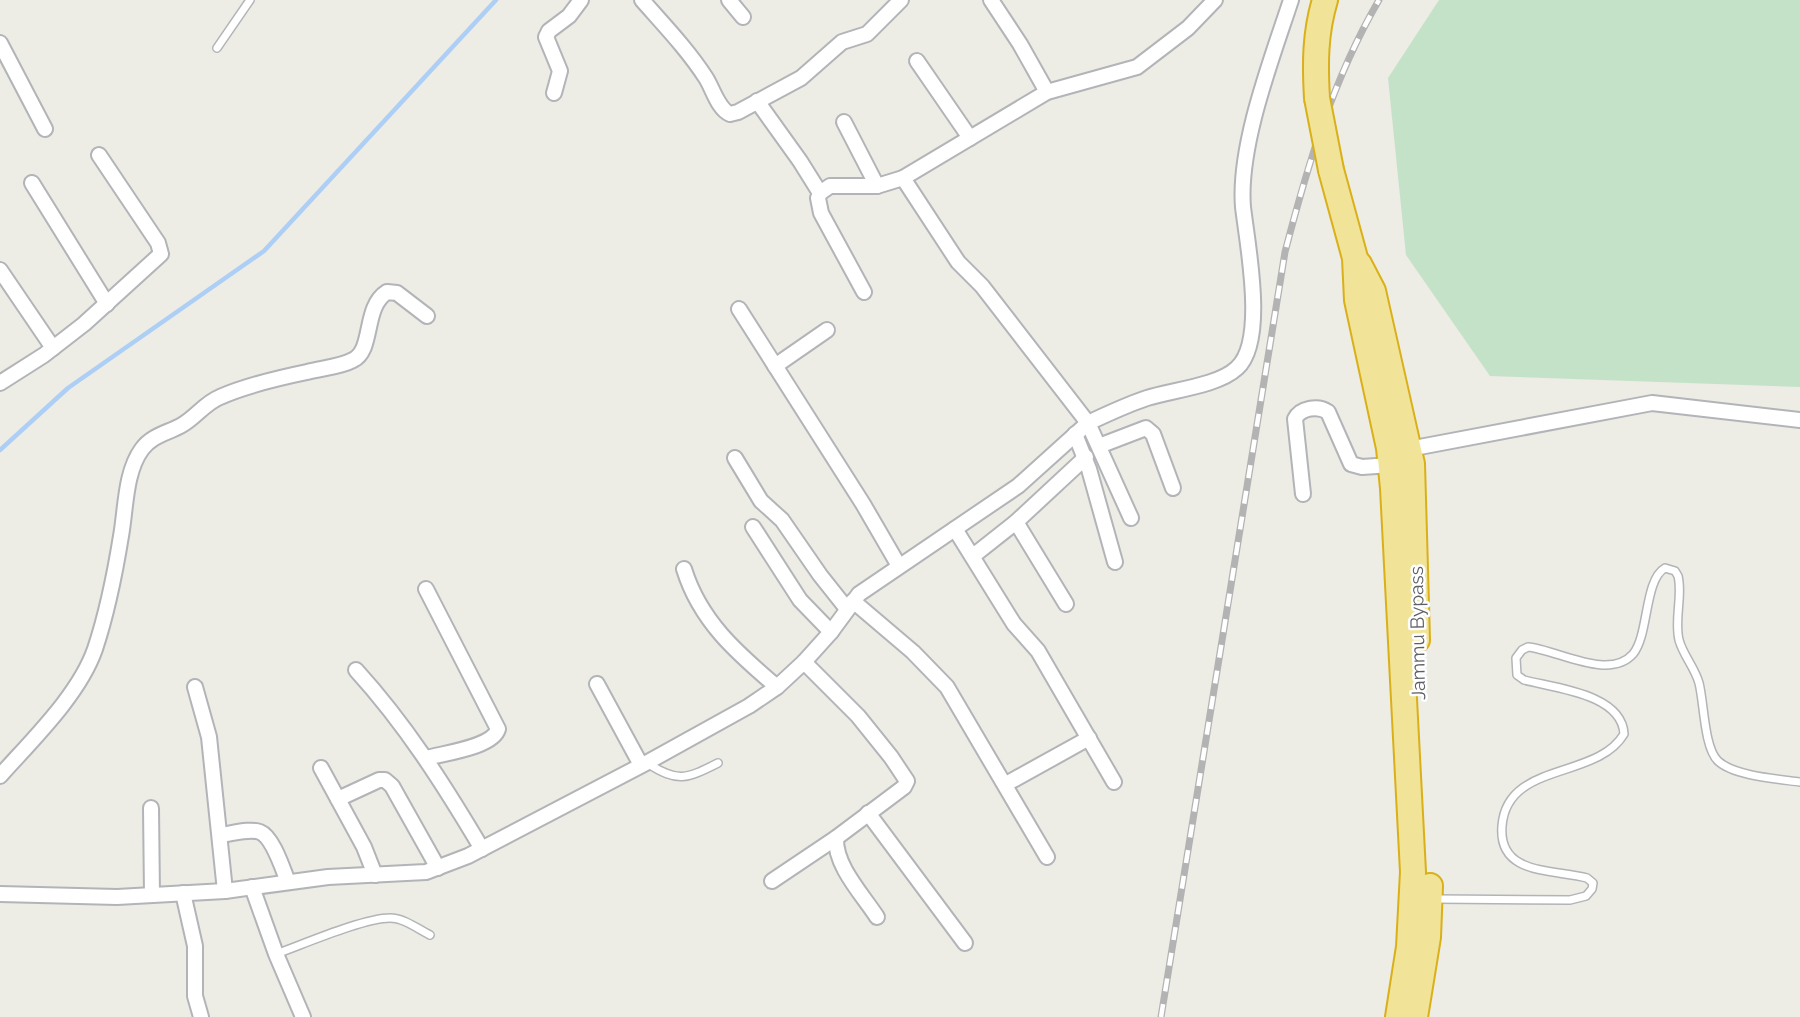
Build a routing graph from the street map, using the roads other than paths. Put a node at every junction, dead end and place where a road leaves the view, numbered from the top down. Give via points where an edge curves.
1 (250, 0) edge
2 (581, 0) edge
3 (642, 0) edge
4 (729, 0) edge
5 (901, 0) edge
6 (991, 0) edge
7 (1215, 0) edge
8 (1292, 0) edge
9 (1325, 0) edge
10 (743, 18) dead end
11 (0, 43) edge
12 (217, 48) dead end
13 (917, 61) dead end
14 (1047, 92) junction
15 (554, 93) dead end
16 (757, 102) junction
17 (844, 122) dead end
18 (45, 129) dead end
19 (970, 138) junction
20 (99, 155) dead end
21 (903, 178) junction
22 (32, 183) dead end
23 (877, 186) junction
24 (820, 193) junction
25 (1355, 258) junction
26 (0, 270) edge
27 (864, 292) dead end
28 (107, 304) junction
29 (739, 309) dead end
30 (427, 316) dead end
31 (827, 330) dead end
32 (53, 348) junction
33 (775, 366) junction
34 (0, 383) edge
35 (1800, 419) edge
36 (1094, 435) junction
37 (1081, 447) junction
38 (1409, 449) junction
39 (735, 458) dead end
40 (1391, 465) junction
41 (1173, 488) dead end
42 (1303, 494) dead end
43 (1131, 518) dead end
44 (1016, 522) junction
45 (753, 527) dead end
46 (965, 544) junction
47 (1115, 562) dead end
48 (899, 566) junction
49 (684, 569) dead end
50 (426, 589) dead end
51 (1066, 604) dead end
52 (856, 607) junction
53 (831, 632) junction
54 (807, 665) junction
55 (356, 670) dead end
56 (597, 684) dead end
57 (195, 687) dead end
58 (777, 687) junction
59 (1089, 738) junction
60 (427, 758) junction
61 (718, 763) dead end
62 (643, 764) junction
63 (321, 768) dead end
64 (0, 776) edge
65 (1114, 782) dead end
66 (1800, 782) edge
67 (1006, 784) junction
68 (338, 799) junction
69 (151, 808) dead end
70 (868, 813) junction
71 (220, 835) junction
72 (836, 838) junction
73 (482, 849) junction
74 (1047, 857) dead end
75 (438, 868) junction
76 (375, 875) junction
77 (772, 881) dead end
78 (288, 882) junction
79 (252, 887) junction
80 (225, 891) junction
81 (183, 893) junction
82 (0, 894) edge
83 (152, 895) junction
84 (1422, 899) junction
85 (877, 916) dead end
86 (430, 935) dead end
87 (965, 943) dead end
88 (276, 954) junction
89 (201, 1017) edge
90 (303, 1017) edge
91 (1398, 1017) edge
92 (1415, 1017) edge

1 - 12 lane
2 - 15 street via 546,37 560,71
3 - 16 street via 694,62 724,111 734,114
4 - 10 street
5 - 16 street via 867,34 842,42 801,78
6 - 14 street
7 - 14 street via 1137,67
8 - 36 street via 1266,74 1242,180 1254,293 1245,358 1222,378 1148,398
9 - 25 highway, Jammu Bypass, bridge via 1316,35 1317,97
11 - 18 street
13 - 19 street
14 - 19 street
16 - 24 street
17 - 23 street
19 - 21 street
20 - 28 street via 161,254
21 - 23 street
21 - 36 street via 958,262 982,286
22 - 28 street
23 - 24 street via 830,186
24 - 27 street via 821,214
25 - 38 highway, Jammu Bypass via 1373,291
25 - 40 highway, Jammu Bypass via 1357,300
26 - 32 street
28 - 32 street
29 - 33 street
30 - 64 street via 397,293 387,292 374,306 358,358 218,397 186,423 149,440 131,469 94,651 69,694
31 - 33 street
32 - 34 street
33 - 48 street
35 - 38 street via 1652,403
36 - 37 street
36 - 41 street via 1146,428 1153,434
36 - 43 street
37 - 44 street
37 - 46 street via 1018,486
37 - 47 street
38 - 84 highway, Jammu Bypass via 1430,872
39 - 52 street via 761,501 782,520 820,575
40 - 42 street via 1351,464 1328,412 1304,410 1295,419
40 - 84 highway, Jammu Bypass
44 - 46 street
44 - 51 street
45 - 53 street via 800,600
46 - 48 street
46 - 59 street via 1014,624 1038,651
48 - 52 street via 867,587
49 - 58 street via 705,616 732,648
50 - 60 street via 498,729 485,743
52 - 53 street
52 - 67 street via 887,628 947,687
53 - 54 street
54 - 58 street
54 - 70 street via 858,716 905,777 904,787
55 - 60 street
56 - 62 street
57 - 71 street via 209,737
58 - 62 street
59 - 65 street
59 - 67 street
60 - 73 street
61 - 62 lane via 679,778
62 - 73 street
63 - 68 street
66 - 84 lane via 1746,773 1714,757 1698,681 1680,642 1678,576 1665,568 1656,577 1637,648 1622,663 1586,663 1528,647 1516,658 1517,675 1524,680 1604,703 1624,724 1625,734 1613,748 1529,784 1503,817 1502,833 1511,857 1533,869 1587,878 1592,889 1586,896 1570,900
67 - 74 street
68 - 75 street via 385,779
68 - 76 street
69 - 83 street
70 - 72 street
70 - 87 street
71 - 78 street via 256,831 265,835
71 - 80 street
72 - 77 street
72 - 85 street via 841,861
73 - 75 street
75 - 76 street
76 - 78 street
78 - 79 street
79 - 80 street
79 - 88 street
80 - 81 street
81 - 83 street
81 - 89 street via 195,946 195,996
82 - 83 street
84 - 91 highway, Jammu Bypass
84 - 92 highway, Jammu Bypass via 1428,937
86 - 88 lane via 387,918
88 - 90 street

